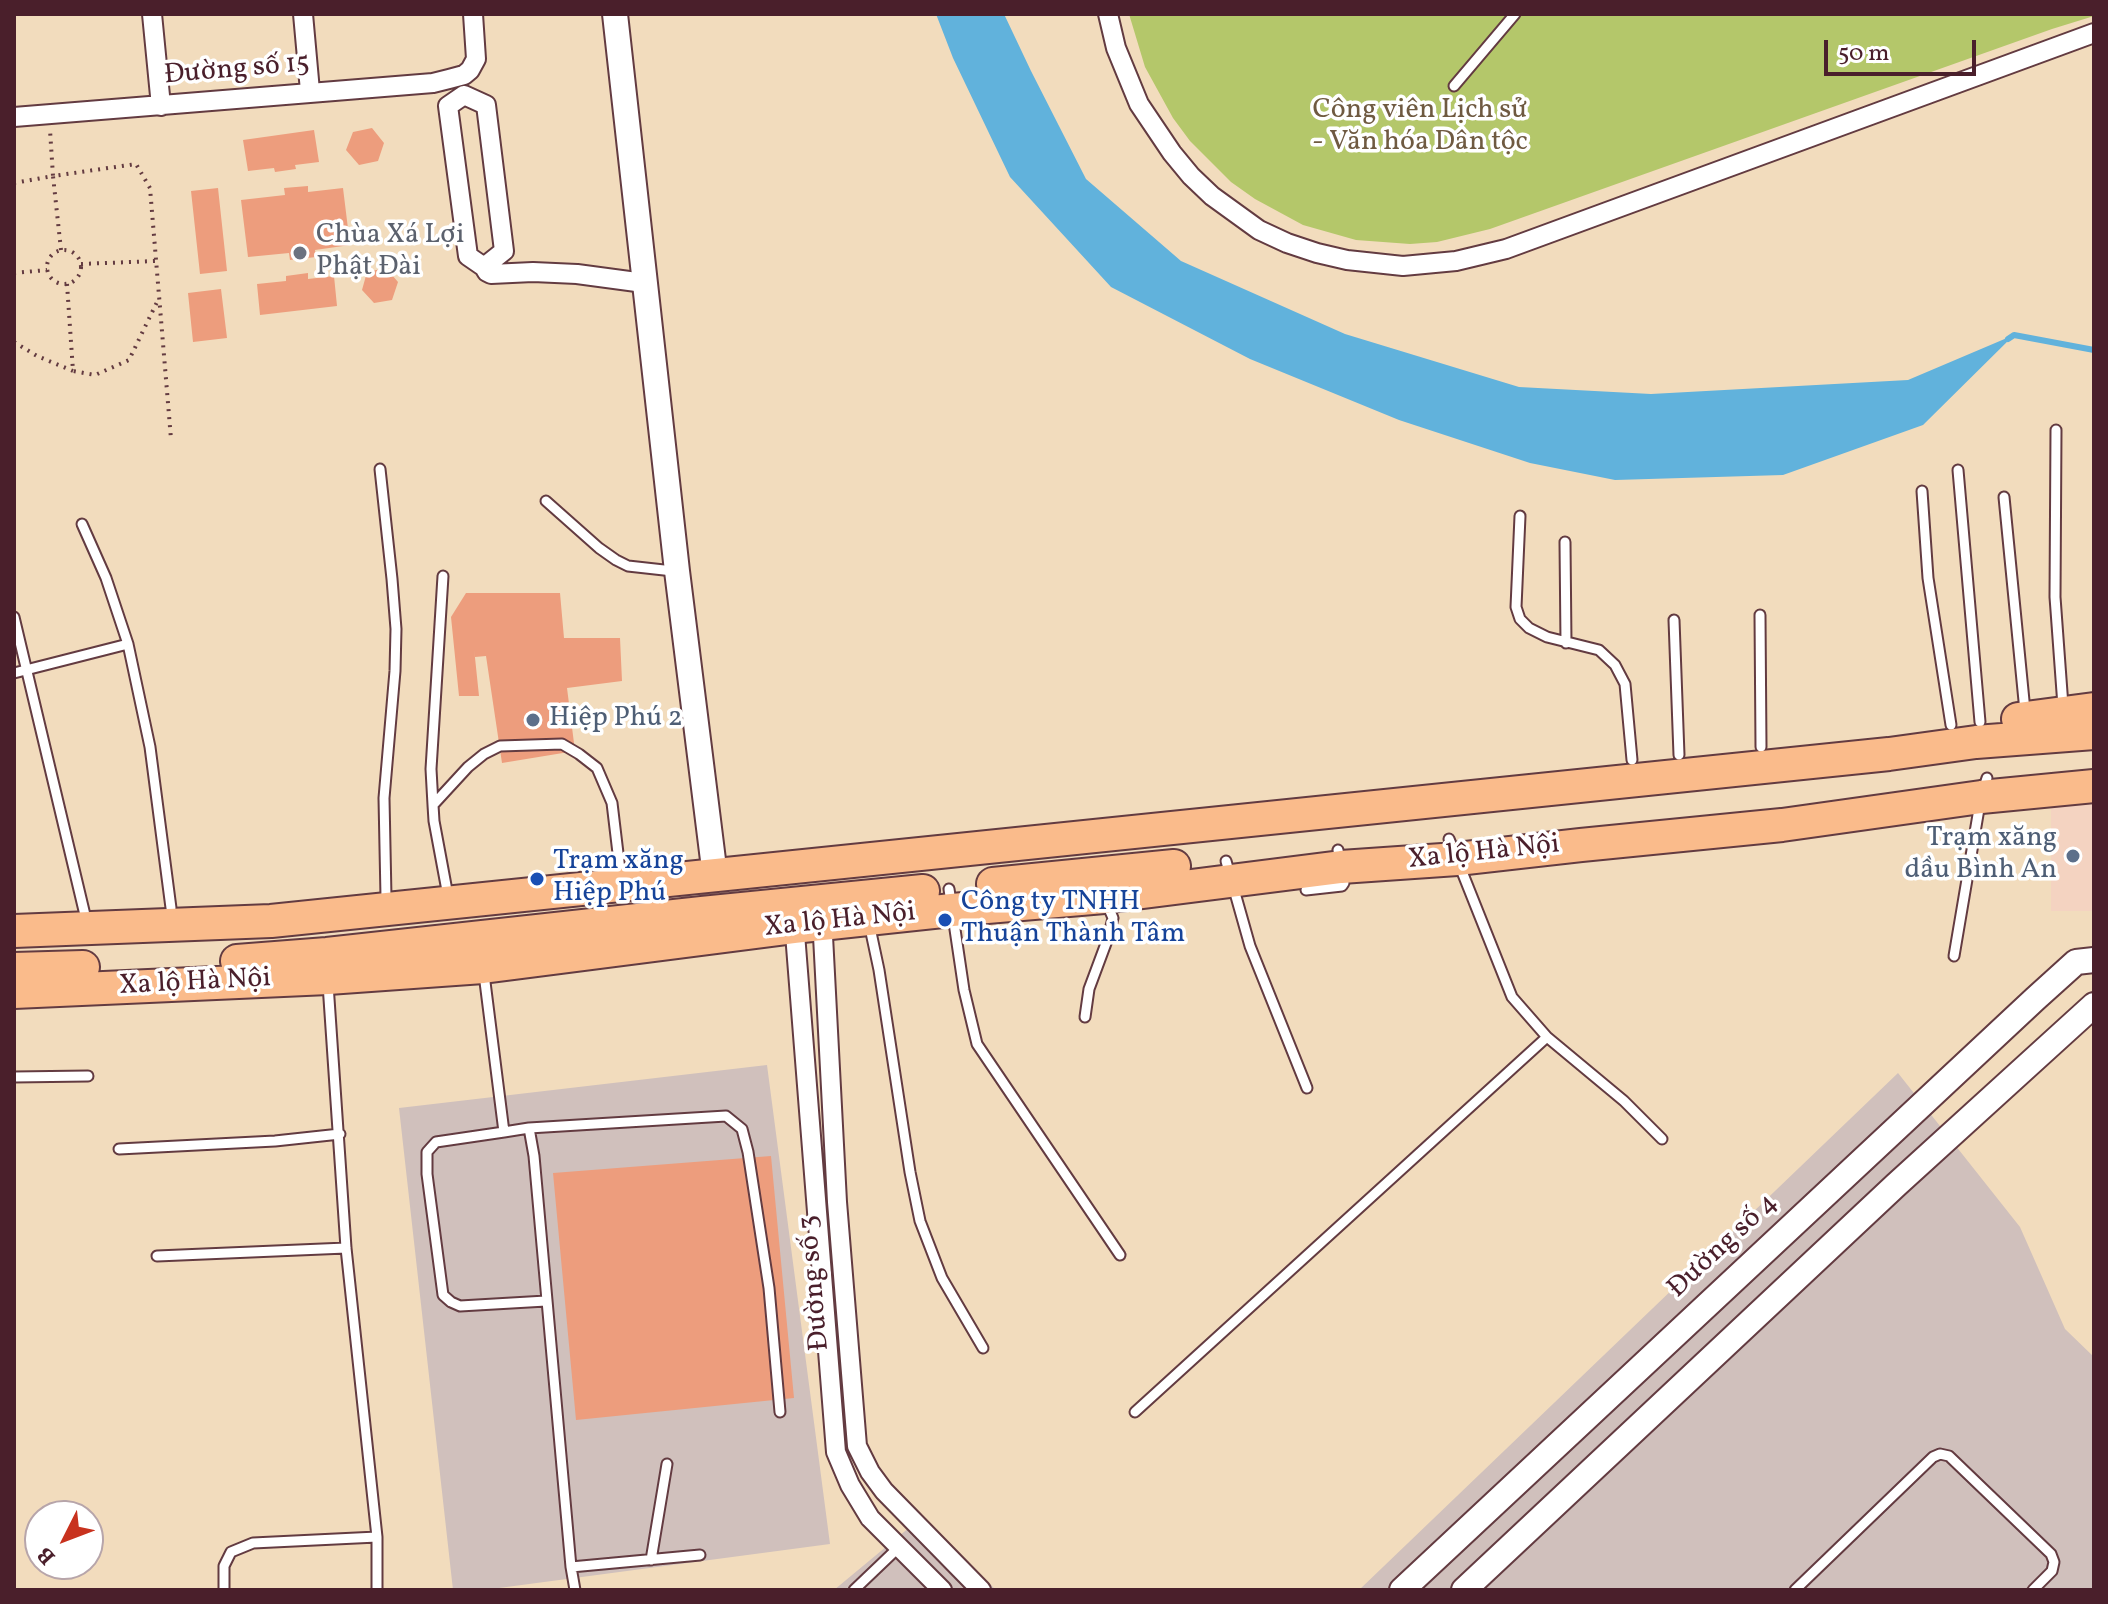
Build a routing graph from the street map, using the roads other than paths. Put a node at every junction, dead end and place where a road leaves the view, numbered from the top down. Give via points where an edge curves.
1 (152, 14) edge
2 (303, 14) edge
3 (473, 14) edge
4 (615, 14) edge
5 (1108, 14) edge
6 (1515, 14) edge
7 (2094, 33) edge
8 (464, 75) junction
9 (1454, 86) dead end
10 (310, 91) junction
11 (464, 95) junction
12 (161, 106) junction
13 (14, 117) edge
14 (484, 267) junction
15 (644, 283) junction
16 (2056, 430) dead end
17 (380, 469) dead end
18 (1958, 470) dead end
19 (1922, 491) dead end
20 (2004, 497) dead end
21 (546, 501) dead end
22 (1520, 516) dead end
23 (82, 524) dead end
24 (1565, 542) dead end
25 (677, 571) junction
26 (443, 576) dead end
27 (1760, 615) dead end
28 (14, 617) edge
29 (1674, 620) dead end
30 (1566, 643) junction
31 (128, 644) junction
32 (28, 671) junction
33 (14, 673) edge
34 (2026, 718) junction
35 (2079, 721) edge
36 (1969, 730) junction
37 (1761, 747) junction
38 (1679, 755) junction
39 (1632, 760) junction
40 (2094, 765) edge
41 (2094, 786) edge
42 (1984, 788) junction
43 (433, 805) junction
44 (1453, 849) junction
45 (1340, 858) junction
46 (714, 868) junction
47 (620, 870) junction
48 (1228, 870) junction
49 (1107, 885) junction
50 (585, 889) junction
51 (1306, 890) dead end
52 (386, 897) junction
53 (950, 899) junction
54 (440, 904) junction
55 (171, 908) junction
56 (866, 908) junction
57 (808, 914) junction
58 (14, 915) edge
59 (85, 915) junction
60 (14, 931) edge
61 (481, 952) junction
62 (1954, 956) dead end
63 (2094, 960) edge
64 (328, 966) junction
65 (14, 969) edge
66 (14, 992) edge
67 (2094, 1005) edge
68 (1085, 1017) dead end
69 (1547, 1037) junction
70 (88, 1076) dead end
71 (14, 1077) edge
72 (1307, 1088) dead end
73 (529, 1128) junction
74 (504, 1132) junction
75 (340, 1134) junction
76 (1662, 1139) dead end
77 (119, 1149) dead end
78 (346, 1248) junction
79 (1120, 1255) dead end
80 (157, 1256) dead end
81 (546, 1301) junction
82 (983, 1348) dead end
83 (780, 1412) dead end
84 (1135, 1412) dead end
85 (667, 1464) dead end
86 (870, 1472) junction
87 (850, 1485) junction
88 (377, 1537) junction
89 (899, 1547) junction
90 (700, 1555) dead end
91 (651, 1560) junction
92 (571, 1567) junction
93 (224, 1590) edge
94 (377, 1590) edge
95 (575, 1590) edge
96 (854, 1590) edge
97 (942, 1590) edge
98 (981, 1590) edge
99 (1402, 1590) edge
100 (1464, 1590) edge
101 (1795, 1590) edge
102 (2033, 1590) edge

1 - 12 street
2 - 10 street
3 - 8 street via 476,59
4 - 15 street
5 - 7 street via 1139,104 1172,153 1212,196 1287,243 1347,260 1403,266 1506,249
6 - 9 lane
8 - 10 street, Đường số 15 via 433,83
8 - 11 street
10 - 12 street, Đường số 15
11 - 14 street via 448,106 468,256
11 - 14 street via 486,105 504,251
12 - 13 street, Đường số 15
14 - 15 street via 491,274 577,274
15 - 25 street
16 - 35 lane via 2055,597
17 - 52 lane via 396,629 384,798
18 - 36 lane
19 - 36 lane via 1928,578
20 - 34 lane
21 - 25 lane via 628,566
22 - 30 lane via 1520,619
23 - 31 lane
24 - 30 lane
25 - 46 street
26 - 43 lane
27 - 37 lane
28 - 32 lane
29 - 38 lane
30 - 39 lane via 1599,650 1615,665 1625,684
31 - 32 lane
31 - 55 lane via 150,747
32 - 33 lane
32 - 59 lane
34 - 35 highway, Xa lộ Hà Nội
34 - 36 highway, Xa lộ Hà Nội
35 - 36 highway, Xa lộ Hà Nội
36 - 37 highway, Xa lộ Hà Nội
36 - 46 highway, Xa lộ Hà Nội via 1889,754
37 - 38 highway, Xa lộ Hà Nội
38 - 39 highway, Xa lộ Hà Nội
39 - 46 highway, Xa lộ Hà Nội
40 - 42 highway, Xa lộ Hà Nội
41 - 42 highway, Xa lộ Hà Nội
42 - 44 highway, Xa lộ Hà Nội via 1896,787
42 - 62 lane
43 - 47 lane via 468,767 500,746 562,744 597,768 607,787
43 - 54 lane
44 - 45 highway, Xa lộ Hà Nội
44 - 69 lane via 1512,997
45 - 48 highway, Xa lộ Hà Nội
45 - 51 lane via 1342,886
46 - 47 highway, Xa lộ Hà Nội
46 - 50 highway, Xa lộ Hà Nội
47 - 50 highway, Xa lộ Hà Nội via 604,873
48 - 49 highway, Xa lộ Hà Nội
48 - 72 lane via 1250,946
49 - 53 highway, Xa lộ Hà Nội
49 - 68 lane via 1113,918
50 - 54 highway, Xa lộ Hà Nội
52 - 54 highway, Xa lộ Hà Nội
52 - 55 highway, Xa lộ Hà Nội
53 - 56 highway, Xa lộ Hà Nội
53 - 79 lane via 977,1044
54 - 60 highway, Xa lộ Hà Nội via 271,921
55 - 59 highway, Xa lộ Hà Nội
56 - 57 highway, Xa lộ Hà Nội
56 - 82 lane via 920,1221 942,1278
57 - 61 highway, Xa lộ Hà Nội via 702,913
57 - 86 street, Đường số 3 via 857,1446
57 - 87 street, Đường số 3 via 836,1452
58 - 59 highway, Xa lộ Hà Nội
61 - 64 highway, Xa lộ Hà Nội
61 - 74 lane
63 - 99 street, Đường số 4 via 2076,962 2024,1008
64 - 65 highway, Xa lộ Hà Nội
64 - 66 highway, Xa lộ Hà Nội
64 - 75 lane
67 - 100 street
69 - 76 lane
69 - 84 lane
70 - 71 lane
73 - 74 lane
73 - 81 lane
73 - 83 lane via 726,1116 742,1129 769,1288
74 - 81 lane via 436,1142 427,1152 443,1295 460,1306
75 - 77 lane
75 - 78 lane
78 - 80 lane
78 - 88 lane
81 - 92 lane
85 - 91 lane
86 - 87 street
86 - 98 street, Đường số 3
87 - 89 street, Đường số 3 via 870,1518
88 - 93 lane via 253,1543 231,1552 224,1566
88 - 94 lane
89 - 96 lane
89 - 97 street, Đường số 3
90 - 91 lane
91 - 92 lane
92 - 95 lane
101 - 102 lane via 1940,1454 1949,1456 2051,1554 2052,1571

